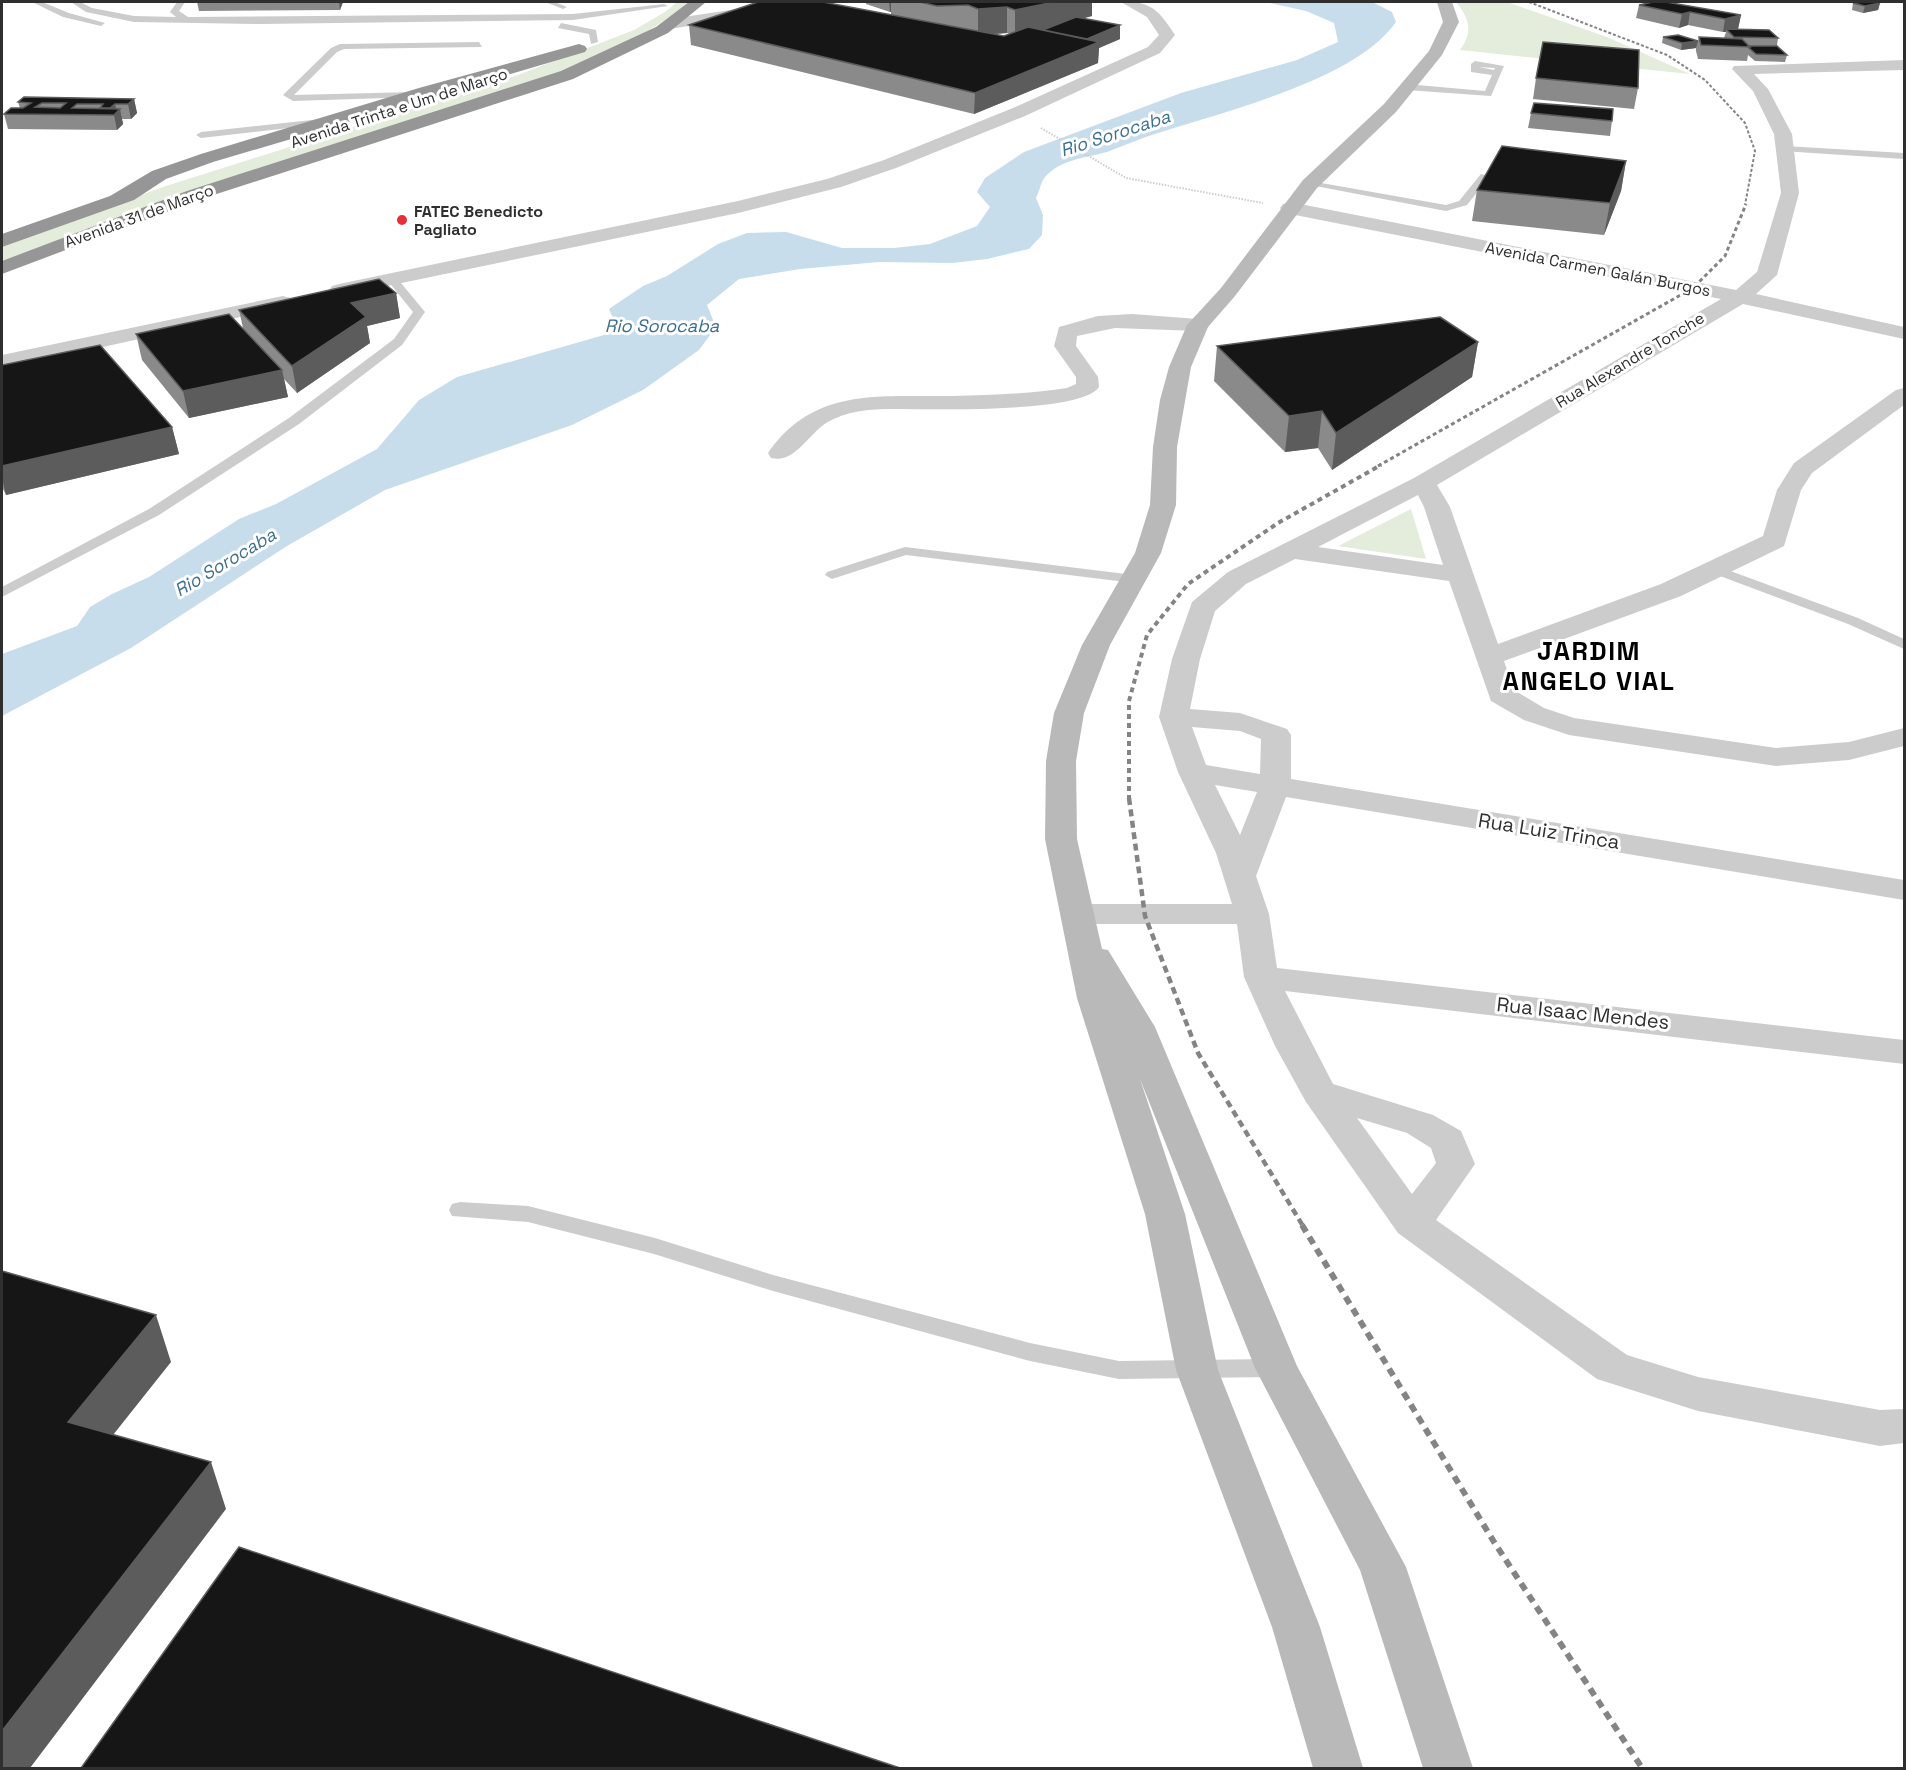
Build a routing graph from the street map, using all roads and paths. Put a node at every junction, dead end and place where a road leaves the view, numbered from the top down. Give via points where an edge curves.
1 (36, 2) edge
2 (75, 2) edge
3 (181, 2) edge
4 (549, 2) edge
5 (698, 2) edge
6 (810, 2) edge
7 (1129, 2) edge
8 (1445, 2) edge
9 (666, 4) edge
10 (563, 7) dead end
11 (740, 7) edge
12 (186, 20) junction
13 (670, 24) junction
14 (479, 45) dead end
15 (586, 46) junction
16 (1905, 65) edge
17 (1498, 73) dead end
18 (1406, 87) junction
19 (414, 95) junction
20 (332, 120) junction
21 (201, 135) dead end
22 (1053, 137) dead end
23 (1785, 149) junction
24 (1905, 156) edge
25 (277, 168) joint
26 (1485, 176) edge
27 (162, 184) joint
28 (1310, 184) junction
29 (117, 199) junction
30 (1290, 208) junction
31 (55, 220) junction
32 (2, 235) edge
33 (2, 241) edge
34 (2, 268) edge
35 (392, 279) junction
36 (323, 294) edge
37 (1740, 297) junction
38 (300, 299) edge
39 (1198, 326) junction
40 (1905, 333) edge
41 (2, 362) edge
42 (1905, 395) edge
43 (780, 453) dead end
44 (1423, 483) junction
45 (1294, 551) junction
46 (1717, 570) junction
47 (832, 575) dead end
48 (1460, 575) junction
49 (1134, 579) junction
50 (2, 593) edge
51 (1905, 645) edge
52 (1488, 657) junction
53 (1174, 717) junction
54 (1905, 737) edge
55 (1192, 772) junction
56 (1275, 786) junction
57 (1240, 875) junction
58 (1905, 890) edge
59 (1252, 914) junction
60 (1081, 925) junction
61 (1261, 977) junction
62 (1905, 1052) edge
63 (1319, 1093) junction
64 (460, 1210) dead end
65 (1412, 1223) junction
66 (1276, 1368) junction
67 (1197, 1370) junction
68 (1905, 1426) edge
69 (1338, 1768) edge
70 (1448, 1768) edge

1 - 15 lane via 66,15 119,24 559,26 593,32
2 - 12 lane via 107,15
3 - 12 lane via 174,12
4 - 10 lane
5 - 13 highway, Avenida Trinta e Um de Março
6 - 11 street
7 - 35 street via 1153,14 1167,35 1154,50 1018,112 890,164 834,183 738,207
8 - 18 main road via 1451,22 1436,52
9 - 12 lane via 573,17
9 - 15 highway, Avenida Trinta e Um de Março
11 - 13 street
13 - 25 highway, Avenida Trinta e Um de Março via 567,75
14 - 19 lane via 343,46 334,50 288,95
15 - 19 highway
15 - 27 highway, Avenida Trinta e Um de Março
16 - 23 street, Rua Alexandre Tonche via 1740,69 1760,90 1783,134
17 - 18 lane via 1488,94
18 - 28 main road via 1390,108
19 - 20 highway
20 - 21 lane
20 - 29 highway via 159,175
22 - 30 path via 1126,178
23 - 24 lane
23 - 37 street, Rua Alexandre Tonche via 1790,194 1767,275
25 - 34 highway, Avenida 31 de Março via 97,230
26 - 28 lane via 1463,203 1446,208
27 - 29 highway, Avenida 31 de Março
28 - 30 main road
29 - 31 highway, Avenida 31 de Março
30 - 37 street, Avenida Carmen Galán Burgos
30 - 39 main road
31 - 32 main road
31 - 33 highway, Avenida 31 de Março
35 - 36 street
35 - 50 lane via 419,312 398,342 294,421 154,512
37 - 40 street, Avenida Carmen Galán Burgos
37 - 44 street, Rua Alexandre Tonche
38 - 41 street
39 - 43 street via 1148,321 1082,325 1068,332 1065,346 1087,377 1088,387 1081,392 951,403 882,400 849,404 816,419
39 - 49 main road via 1180,367 1172,400 1163,506 1148,553
42 - 46 street via 1803,468 1789,490 1775,540
44 - 45 street, Rua Alexandre Tonche
44 - 48 street via 1437,507
45 - 48 street
45 - 53 street, Rua Alexandre Tonche via 1236,578 1202,608
46 - 51 lane via 1853,621
46 - 52 street
47 - 49 lane via 905,551
48 - 52 street
49 - 60 main road via 1096,645 1069,713 1060,761 1061,839
52 - 54 street via 1501,695 1534,714 1569,726 1776,757 1848,751
53 - 55 street
53 - 56 street via 1241,721 1276,735
55 - 56 street, Rua Luiz Trinca
55 - 57 street
56 - 57 street
56 - 58 street, Rua Luiz Trinca
57 - 59 street
59 - 60 street
59 - 61 street
60 - 66 main road via 1137,1027
60 - 67 main road via 1095,998 1165,1214
61 - 62 street, Rua Isaac Mendes
61 - 63 street
63 - 65 street
63 - 65 street via 1420,1124 1447,1140 1456,1164
64 - 67 lane via 528,1214 1030,1352 1119,1370
65 - 68 street via 1612,1367 1698,1394 1880,1428
66 - 67 lane
66 - 70 main road via 1383,1567
67 - 69 main road via 1296,1627

